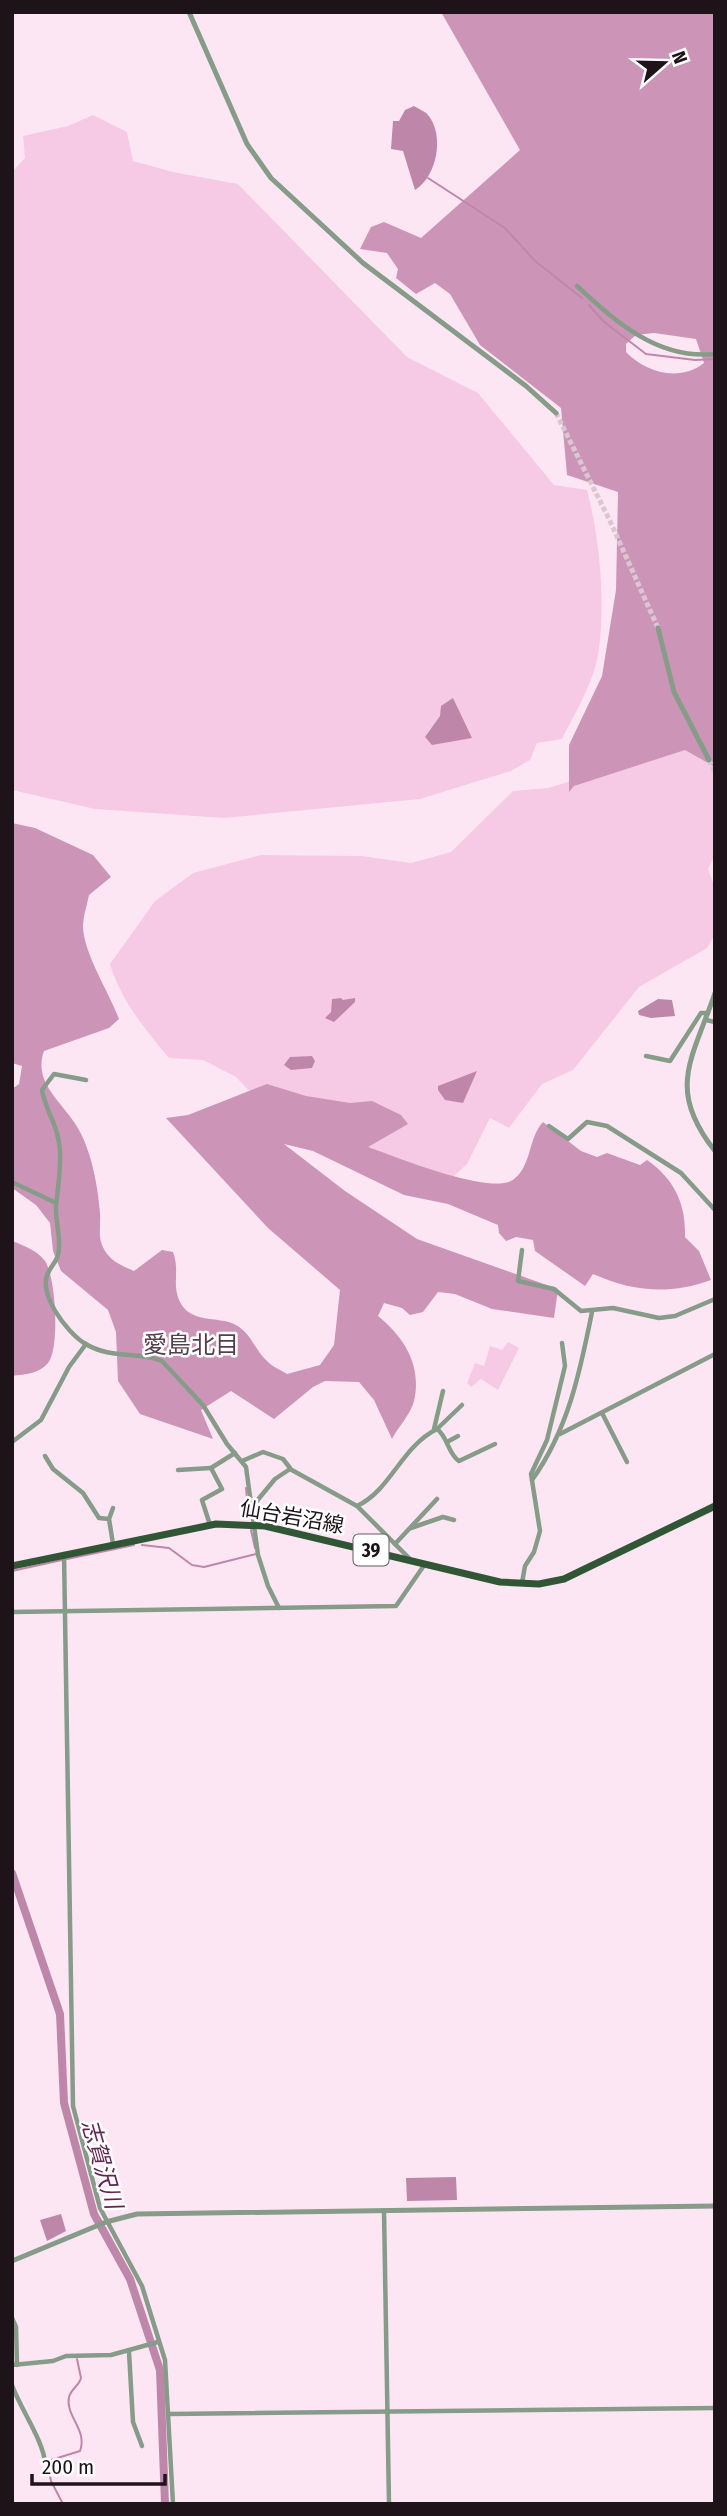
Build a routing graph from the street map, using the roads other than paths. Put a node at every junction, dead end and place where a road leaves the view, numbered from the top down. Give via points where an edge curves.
1 (189, 12) edge
2 (577, 286) dead end
3 (715, 354) edge
4 (556, 413) tunnel mouth
5 (658, 628) tunnel mouth
6 (709, 760) dead end
7 (715, 993) edge
8 (707, 1017) junction
9 (715, 1023) edge
10 (646, 1056) dead end
11 (86, 1080) dead end
12 (549, 1126) dead end
13 (715, 1151) edge
14 (12, 1182) edge
15 (56, 1203) junction
16 (715, 1210) edge
17 (522, 1250) dead end
18 (715, 1299) edge
19 (592, 1312) junction
20 (562, 1343) dead end
21 (86, 1344) junction
22 (715, 1354) edge
23 (443, 1391) dead end
24 (462, 1405) dead end
25 (602, 1412) junction
26 (436, 1429) junction
27 (560, 1434) junction
28 (457, 1436) dead end
29 (12, 1442) edge
30 (447, 1442) junction
31 (495, 1444) dead end
32 (235, 1453) junction
33 (45, 1456) dead end
34 (242, 1461) junction
35 (627, 1462) dead end
36 (211, 1468) junction
37 (290, 1469) junction
38 (178, 1470) dead end
39 (532, 1480) junction
40 (437, 1499) dead end
41 (715, 1505) edge
42 (357, 1506) junction
43 (113, 1508) dead end
44 (251, 1509) junction
45 (109, 1519) junction
46 (454, 1520) dead end
47 (253, 1523) junction
48 (210, 1525) junction
49 (410, 1528) junction
50 (113, 1544) junction
51 (395, 1544) junction
52 (64, 1553) junction
53 (410, 1559) junction
54 (426, 1563) junction
55 (12, 1566) edge
56 (522, 1584) junction
57 (279, 1608) junction
58 (65, 1611) junction
59 (12, 1612) edge
60 (715, 2206) edge
61 (384, 2210) junction
62 (106, 2222) junction
63 (12, 2261) edge
64 (12, 2318) edge
65 (159, 2342) junction
66 (129, 2352) junction
67 (15, 2365) edge
68 (12, 2385) edge
69 (715, 2408) edge
70 (387, 2411) junction
71 (169, 2414) junction
72 (142, 2446) dead end
73 (45, 2463) dead end
74 (173, 2504) edge
75 (389, 2504) edge

1 - 4 street via 247,144 271,177 363,263
2 - 3 street via 645,341
5 - 6 street via 674,692
7 - 8 street
8 - 9 street
8 - 10 street via 701,1013 670,1061
8 - 13 street via 689,1070 686,1098 694,1124
11 - 15 street via 54,1074 42,1090 57,1125
12 - 16 street via 568,1139 587,1122 607,1126 681,1173
14 - 15 street
15 - 21 street via 60,1249 56,1264 48,1271 48,1288 55,1314
17 - 19 street via 518,1281 554,1289 581,1311
18 - 19 street via 659,1318 612,1308
19 - 27 street via 579,1378
20 - 39 street via 565,1366
21 - 29 street via 41,1420
21 - 32 street via 118,1356 162,1361 203,1405
22 - 25 street
23 - 26 street
24 - 26 street
25 - 27 street
25 - 35 street
26 - 30 street
26 - 42 street via 416,1441 366,1504
27 - 39 street
28 - 30 street
30 - 31 street via 459,1461
32 - 34 street
32 - 36 street
33 - 45 street via 53,1469 83,1493 99,1518
34 - 37 street via 265,1453 283,1459
34 - 44 street via 248,1472
36 - 38 street
36 - 48 street via 222,1489 202,1500
37 - 42 street
37 - 44 street via 275,1479
39 - 56 street via 540,1531
40 - 49 street
41 - 56 main road, 仙台岩沼線 / 39 via 564,1579
42 - 51 street
43 - 45 street
44 - 47 street
45 - 50 street
46 - 49 street via 443,1517
47 - 48 main road, 仙台岩沼線 / 39
47 - 53 main road, 仙台岩沼線 / 39
47 - 57 street via 263,1572
48 - 50 main road, 仙台岩沼線 / 39
49 - 51 street
50 - 52 main road, 仙台岩沼線 / 39
51 - 53 street
52 - 55 main road, 仙台岩沼線 / 39
52 - 58 street
53 - 54 main road, 仙台岩沼線 / 39
54 - 56 main road, 仙台岩沼線 / 39
54 - 57 street via 396,1606
57 - 58 street
58 - 59 street
58 - 62 street via 71,2081 79,2134
60 - 61 street
61 - 62 street via 137,2214
61 - 70 street
62 - 63 street
62 - 65 street via 137,2276
64 - 67 street
65 - 66 street
65 - 71 street
66 - 67 street
66 - 72 street via 133,2422
68 - 73 street
69 - 70 street
70 - 71 street
70 - 75 street
71 - 74 street

